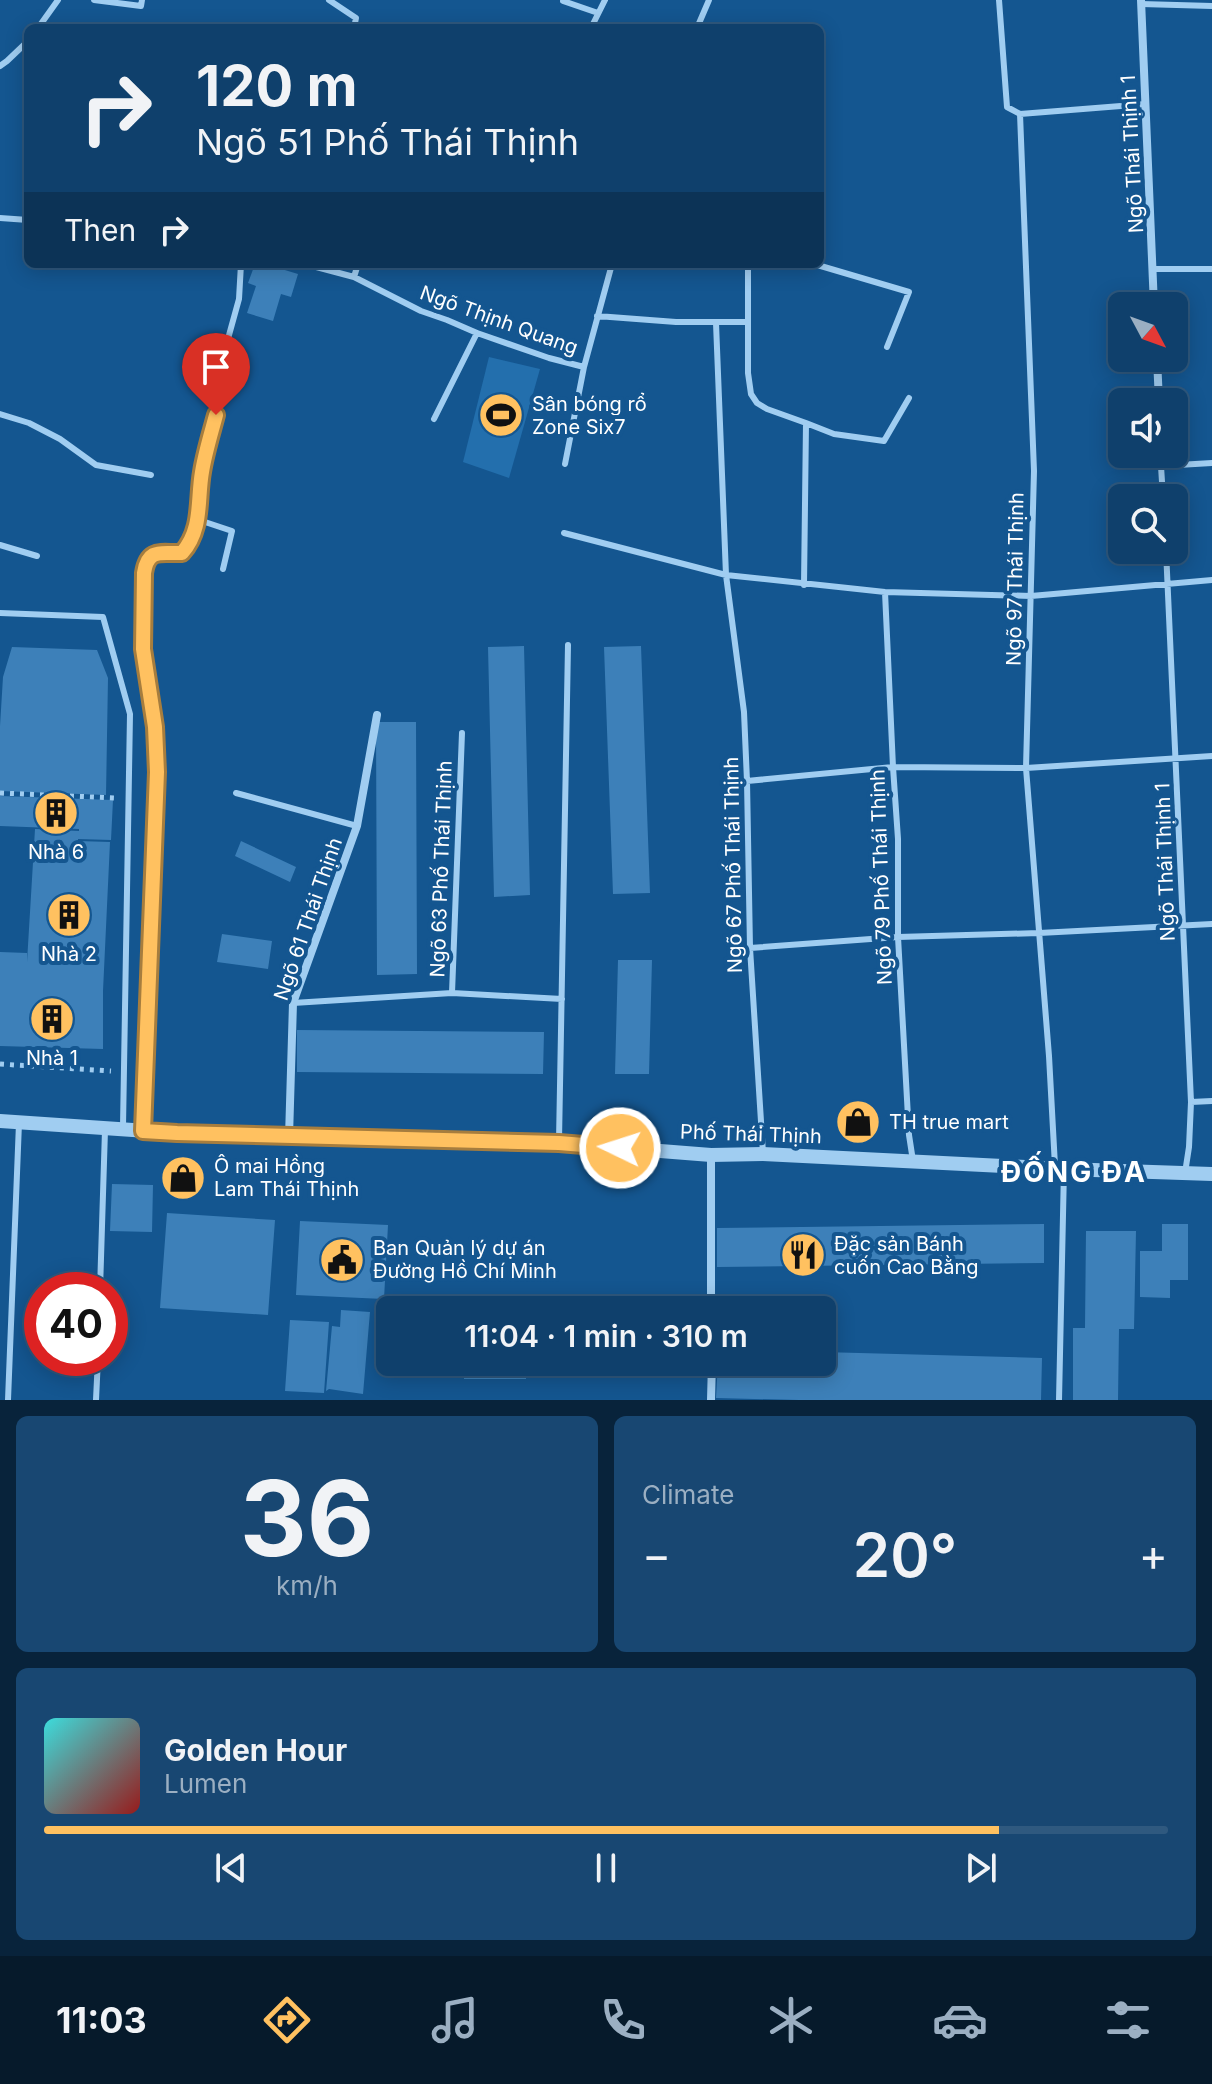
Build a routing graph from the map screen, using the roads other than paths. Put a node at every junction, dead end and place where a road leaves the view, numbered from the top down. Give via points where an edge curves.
1 (58, 0) edge
2 (94, 0) edge
3 (142, 0) edge
4 (329, 0) edge
5 (605, 0) edge
6 (709, 0) edge
7 (999, 0) edge
8 (563, 1) edge
9 (1141, 2) edge
10 (1212, 6) edge
11 (598, 13) junction
12 (41, 24) edge
13 (355, 24) edge
14 (593, 24) edge
15 (699, 24) edge
16 (24, 45) edge
17 (0, 66) edge
18 (1146, 104) junction
19 (1020, 114) junction
20 (0, 218) edge
21 (24, 220) edge
22 (824, 267) edge
23 (241, 268) edge
24 (320, 268) edge
25 (357, 268) edge
26 (611, 268) edge
27 (748, 268) edge
28 (1153, 269) junction
29 (1212, 269) edge
30 (354, 277) junction
31 (1154, 292) edge
32 (597, 316) junction
33 (748, 322) junction
34 (716, 323) junction
35 (477, 333) junction
36 (887, 347) dead end
37 (584, 367) junction
38 (909, 398) dead end
39 (0, 414) edge
40 (434, 419) dead end
41 (806, 423) junction
42 (1212, 463) edge
43 (565, 464) dead end
44 (1188, 464) edge
45 (151, 475) dead end
46 (199, 520) junction
47 (564, 533) dead end
48 (0, 545) edge
49 (37, 556) dead end
50 (1167, 564) edge
51 (223, 569) dead end
52 (726, 575) junction
53 (1212, 580) edge
54 (1168, 583) junction
55 (804, 585) junction
56 (885, 592) junction
57 (1031, 596) junction
58 (0, 613) edge
59 (568, 645) dead end
60 (377, 715) dead end
61 (462, 733) dead end
62 (1212, 756) edge
63 (1176, 757) junction
64 (893, 767) junction
65 (1026, 768) junction
66 (747, 781) junction
67 (236, 793) dead end
68 (357, 826) junction
69 (1212, 924) edge
70 (1183, 925) junction
71 (1039, 933) junction
72 (898, 937) junction
73 (750, 948) junction
74 (452, 993) junction
75 (562, 999) junction
76 (293, 1003) junction
77 (1212, 1101) edge
78 (1191, 1102) junction
79 (0, 1121) edge
80 (19, 1123) junction
81 (105, 1128) junction
82 (123, 1130) junction
83 (143, 1131) junction
84 (289, 1137) junction
85 (559, 1143) junction
86 (763, 1154) junction
87 (711, 1155) junction
88 (913, 1161) junction
89 (1060, 1168) junction
90 (1185, 1173) junction
91 (1212, 1174) edge
92 (101, 1272) edge
93 (711, 1296) edge
94 (97, 1376) edge
95 (712, 1376) edge
96 (8, 1400) edge
97 (96, 1400) edge
98 (711, 1400) edge
99 (1059, 1400) edge

1 - 12 lane
2 - 3 lane via 141,6
4 - 13 lane via 356,18
5 - 11 lane
6 - 15 lane
7 - 19 lane, Ngõ 97 Thái Thịnh via 1007,107
8 - 11 lane
9 - 10 lane
9 - 18 street, Ngõ Thái Thịnh 1
11 - 14 lane
16 - 17 lane
18 - 19 lane
18 - 28 street, Ngõ Thái Thịnh 1
19 - 57 lane, Ngõ 97 Thái Thịnh via 1034,471
20 - 21 lane
22 - 36 lane via 909,292
23 - 46 lane via 239,299 221,364 202,472
24 - 30 lane, Ngõ Thịnh Quang
25 - 30 lane
26 - 32 lane, Ngõ Thịnh Quang
27 - 33 lane
28 - 29 lane
28 - 31 street, Ngõ Thái Thịnh 1
30 - 35 lane, Ngõ Thịnh Quang
32 - 34 lane
32 - 37 lane, Ngõ Thịnh Quang
33 - 34 lane
33 - 41 lane via 751,394 767,409
34 - 52 lane, Ngõ 67 Phố Thái Thịnh
35 - 37 lane, Ngõ Thịnh Quang
35 - 40 lane
37 - 43 lane
38 - 41 lane via 884,441 834,434
39 - 45 lane via 60,439 96,465
41 - 55 lane
42 - 44 lane
46 - 51 lane via 232,531
46 - 83 lane via 182,553 155,553 144,573 143,649 157,772
47 - 52 lane
48 - 49 lane
50 - 54 lane, Ngõ Thái Thịnh 1
52 - 55 lane
52 - 66 lane, Ngõ 67 Phố Thái Thịnh via 744,712
53 - 54 lane
54 - 57 lane
54 - 63 lane, Ngõ Thái Thịnh 1
55 - 56 lane
56 - 57 lane
56 - 64 lane, Ngõ 79 Phố Thái Thịnh
57 - 65 lane, Ngõ 97 Thái Thịnh
58 - 82 lane via 103,617 130,714
59 - 75 lane
60 - 68 street, Ngõ 61 Thái Thịnh
61 - 74 lane, Ngõ 63 Phố Thái Thịnh
62 - 63 lane
63 - 65 lane
63 - 70 lane, Ngõ Thái Thịnh 1
64 - 65 lane
64 - 66 lane
64 - 72 lane, Ngõ 79 Phố Thái Thịnh
65 - 71 lane, Ngõ 97 Thái Thịnh
66 - 73 lane, Ngõ 67 Phố Thái Thịnh
67 - 68 lane
68 - 76 street, Ngõ 61 Thái Thịnh
69 - 70 lane
70 - 71 lane
70 - 78 lane, Ngõ Thái Thịnh 1
71 - 72 lane
71 - 89 lane, Ngõ 97 Thái Thịnh
72 - 73 lane
72 - 88 lane, Ngõ 79 Phố Thái Thịnh
73 - 86 lane, Ngõ 67 Phố Thái Thịnh
74 - 75 lane, Ngõ 63 Phố Thái Thịnh
74 - 76 lane
75 - 85 lane
76 - 84 street, Ngõ 61 Thái Thịnh
77 - 78 lane
78 - 90 lane, Ngõ Thái Thịnh 1
79 - 80 street, Phố Thái Thịnh
80 - 81 street, Phố Thái Thịnh
80 - 96 lane
81 - 82 street, Phố Thái Thịnh
81 - 92 lane
82 - 83 street, Phố Thái Thịnh
83 - 84 street, Phố Thái Thịnh
84 - 85 street, Phố Thái Thịnh
85 - 87 street, Phố Thái Thịnh
86 - 87 street, Phố Thái Thịnh
86 - 88 street, Phố Thái Thịnh
87 - 93 street
88 - 89 street, Phố Thái Thịnh
89 - 90 street, Phố Thái Thịnh
89 - 99 lane, Ngõ 97 Thái Thịnh
90 - 91 street, Phố Thái Thịnh
94 - 97 lane
95 - 98 street

